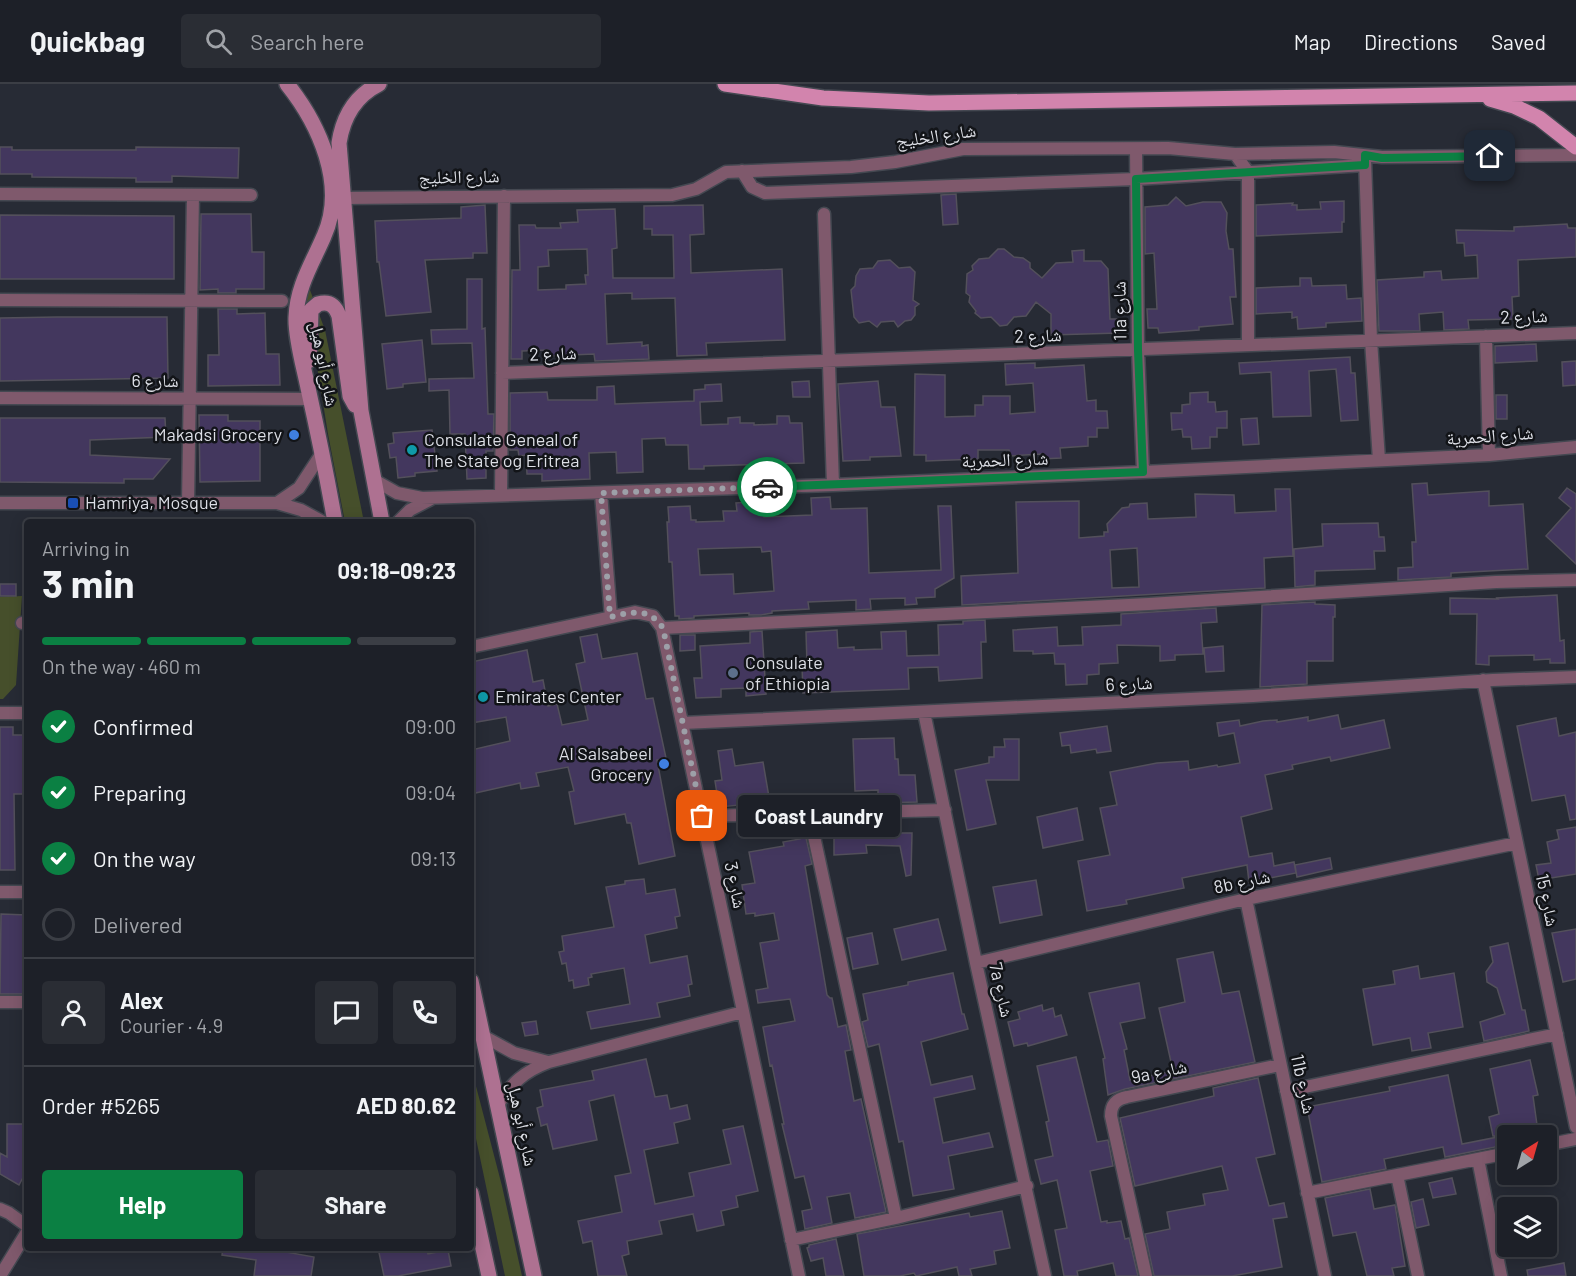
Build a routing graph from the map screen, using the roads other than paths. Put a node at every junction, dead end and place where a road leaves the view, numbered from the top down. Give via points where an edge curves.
1 (287, 84) edge
2 (379, 84) edge
3 (725, 84) edge
4 (1576, 93) edge
5 (1475, 95) junction
6 (1576, 147) edge
7 (1136, 149) junction
8 (1324, 152) junction
9 (1235, 154) junction
10 (1576, 155) edge
11 (1365, 160) junction
12 (851, 166) junction
13 (1326, 167) junction
14 (742, 171) junction
15 (1248, 172) junction
16 (1136, 179) junction
17 (852, 189) junction
18 (0, 194) edge
19 (193, 195) junction
20 (251, 195) dead end
21 (504, 196) junction
22 (342, 198) junction
23 (824, 214) dead end
24 (0, 300) edge
25 (191, 301) junction
26 (282, 301) dead end
27 (1576, 333) edge
28 (1486, 336) junction
29 (1371, 340) junction
30 (1248, 345) junction
31 (1138, 350) junction
32 (827, 362) junction
33 (304, 369) junction
34 (502, 373) junction
35 (0, 398) edge
36 (190, 399) junction
37 (311, 399) junction
38 (361, 411) junction
39 (1576, 447) edge
40 (322, 453) junction
41 (1489, 455) junction
42 (1378, 460) junction
43 (1143, 472) junction
44 (374, 480) junction
45 (832, 485) junction
46 (601, 493) junction
47 (501, 495) junction
48 (435, 498) junction
49 (0, 502) edge
50 (188, 503) junction
51 (277, 503) junction
52 (318, 519) edge
53 (334, 519) edge
54 (381, 519) edge
55 (401, 519) edge
56 (1576, 580) edge
57 (610, 617) junction
58 (663, 628) junction
59 (474, 646) edge
60 (1576, 677) edge
61 (1483, 680) junction
62 (924, 712) junction
63 (0, 713) edge
64 (24, 713) edge
65 (682, 723) junction
66 (945, 810) junction
67 (809, 813) junction
68 (702, 816) junction
69 (1517, 843) junction
70 (0, 892) edge
71 (24, 892) edge
72 (1246, 899) junction
73 (976, 963) junction
74 (474, 999) edge
75 (0, 1002) edge
76 (24, 1002) edge
77 (743, 1012) junction
78 (478, 1024) edge
79 (1557, 1034) junction
80 (549, 1062) junction
81 (1280, 1065) junction
82 (1286, 1091) junction
83 (498, 1105) junction
84 (1576, 1127) edge
85 (1576, 1139) edge
86 (1557, 1143) edge
87 (1497, 1155) edge
88 (1478, 1159) junction
89 (1397, 1175) junction
90 (1027, 1186) junction
91 (1308, 1193) junction
92 (474, 1207) edge
93 (0, 1209) edge
94 (896, 1218) junction
95 (24, 1224) edge
96 (24, 1237) edge
97 (791, 1240) junction
98 (0, 1276) edge
99 (489, 1276) edge
100 (534, 1276) edge
101 (799, 1276) edge
102 (1045, 1276) edge
103 (1146, 1276) edge
104 (1325, 1276) edge
105 (1418, 1276) edge
106 (1501, 1276) edge

1 - 33 main road, شارع أبو هيل via 316,130 332,188 328,224 303,280 296,316
2 - 22 main road, شارع أبو هيل via 358,99 345,118 339,143
3 - 5 main road, شارع الخليج via 823,98 929,104
4 - 5 main road, شارع الخليج
5 - 6 main road via 1527,111
7 - 9 street, شارع الخليج
7 - 12 street, شارع الخليج via 963,149
7 - 16 street, 11a شارع
8 - 9 street, شارع الخليج
8 - 11 street, شارع الخليج
8 - 13 street
9 - 15 street
10 - 11 street, شارع الخليج
11 - 13 street
11 - 29 street
12 - 14 street, شارع الخليج
12 - 17 street
13 - 15 street
14 - 17 street via 760,192
14 - 21 street, شارع الخليج via 722,173 696,189 672,195
15 - 16 street
15 - 30 street
16 - 17 street
16 - 31 street, 11a شارع
18 - 19 street
19 - 20 street
19 - 25 street
21 - 22 street, شارع الخليج
21 - 34 street
22 - 38 main road, شارع أبو هيل
23 - 32 street
24 - 25 street
25 - 26 street
25 - 36 street
27 - 28 street, شارع 2
28 - 29 street, شارع 2
28 - 41 street
29 - 30 street, شارع 2
29 - 42 street
30 - 31 street, شارع 2
31 - 32 street, شارع 2
31 - 43 street, 11a شارع
32 - 34 street, شارع 2
32 - 45 street
33 - 37 main road, شارع أبو هيل
33 - 38 main road via 310,352 311,310 328,303 339,316 350,396
34 - 47 street
35 - 36 street, شارع 6
36 - 37 street, شارع 6
36 - 50 street
37 - 40 main road, شارع أبو هيل
38 - 44 main road, شارع أبو هيل
39 - 41 street, شارع الحمرية
40 - 51 street via 299,488
40 - 53 main road, شارع أبو هيل
41 - 42 street, شارع الحمرية
42 - 43 street, شارع الحمرية
43 - 45 street, شارع الحمرية
44 - 48 street, شارع الحمرية via 409,496
44 - 54 main road, شارع أبو هيل
45 - 46 street, شارع الحمرية
46 - 47 street, شارع الحمرية
46 - 57 street
47 - 48 street, شارع الحمرية
48 - 55 street, شارع الحمرية
49 - 50 street
50 - 51 street
51 - 52 street
56 - 58 street
57 - 58 street via 641,612 652,616
57 - 59 street
58 - 65 street, شارع 3
60 - 61 street, شارع 6
61 - 62 street, شارع 6
61 - 69 street, شارع 15
62 - 65 street, شارع 6
62 - 66 street, 7a شارع
63 - 64 street
65 - 68 street, شارع 3
66 - 67 street
66 - 73 street, 7a شارع
67 - 68 street
67 - 94 street
68 - 77 street, شارع 3
69 - 72 street, 8b شارع
69 - 79 street, شارع 15
70 - 71 street
72 - 73 street, 8b شارع
72 - 81 street, 11b شارع
73 - 90 street, 7a شارع
74 - 78 main road, شارع أبو هيل
75 - 76 street
77 - 80 street
77 - 97 street, شارع 3
78 - 80 street via 514,1053
78 - 83 main road, شارع أبو هيل
79 - 82 street
79 - 84 street, شارع 15
80 - 83 street via 524,1074
81 - 82 street, 11b شارع
81 - 103 street, 9a شارع via 1114,1102 1111,1116
82 - 91 street, 11b شارع
83 - 100 main road, شارع أبو هيل
85 - 86 street
87 - 88 street
88 - 89 street
88 - 106 street
89 - 91 street
89 - 105 street
90 - 94 street
90 - 102 street, 7a شارع
91 - 104 street, 11b شارع
92 - 99 main road
93 - 95 street
94 - 97 street
96 - 98 street
97 - 101 street, شارع 3

